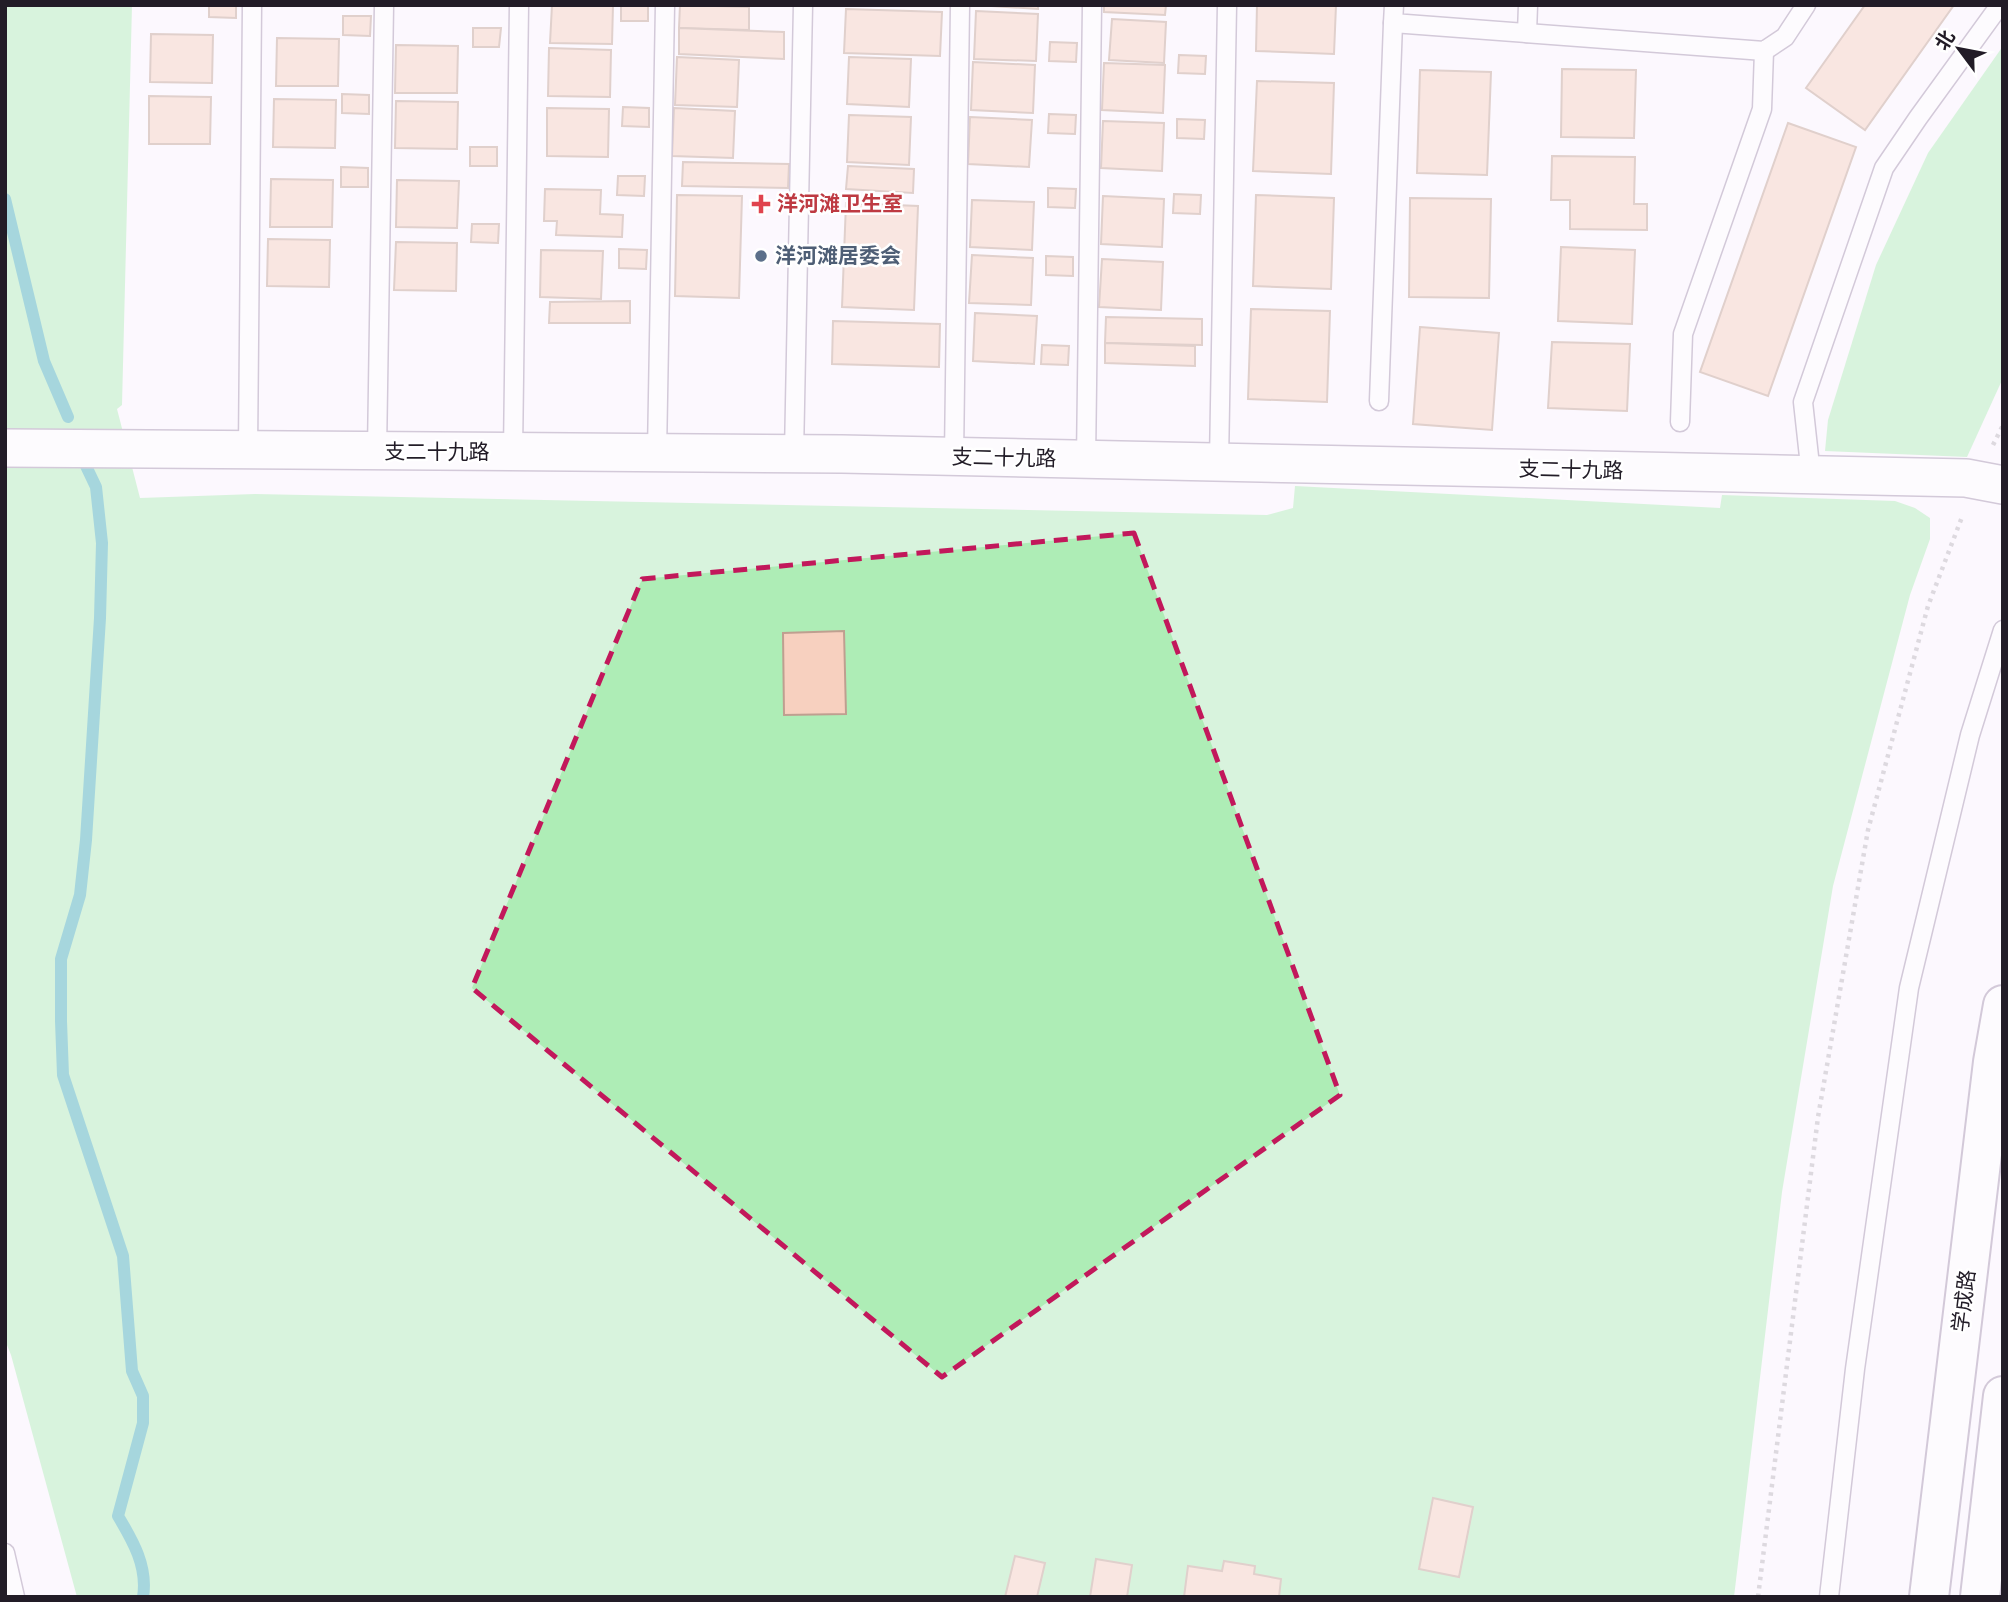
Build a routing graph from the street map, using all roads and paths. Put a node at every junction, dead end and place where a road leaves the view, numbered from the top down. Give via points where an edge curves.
1 (253, 5) edge
2 (384, 5) edge
3 (519, 5) edge
4 (664, 5) edge
5 (803, 5) edge
6 (960, 5) edge
7 (1092, 5) edge
8 (1227, 5) edge
9 (1528, 5) edge
10 (1806, 5) edge
11 (2000, 5) edge
12 (1393, 14) edge
13 (1527, 33) junction
14 (1764, 51) junction
15 (1379, 401) dead end
16 (1680, 422) dead end
17 (2003, 425) edge
18 (5, 448) edge
19 (248, 450) junction
20 (377, 451) junction
21 (513, 452) junction
22 (657, 453) junction
23 (794, 454) junction
24 (954, 457) junction
25 (1086, 460) junction
26 (1219, 462) junction
27 (1811, 475) junction
28 (1990, 482) edge
29 (2003, 630) edge
30 (2003, 1005) edge
31 (2003, 1396) edge
32 (5, 1553) edge
33 (15, 1597) edge
34 (1758, 1597) edge
35 (1829, 1597) edge
36 (1928, 1597) edge
37 (1980, 1597) edge

1 - 19 lane
2 - 20 lane
3 - 21 lane
4 - 22 lane
5 - 23 lane
6 - 24 lane
7 - 25 lane
8 - 26 lane
9 - 13 lane
10 - 14 lane via 1785,37
11 - 27 lane via 1884,168 1803,402
12 - 13 lane
12 - 15 lane
13 - 14 lane
14 - 16 lane via 1762,109 1683,334
17 - 28 path
18 - 19 street, 支二十九路
19 - 20 street, 支二十九路
20 - 21 street, 支二十九路
21 - 22 street, 支二十九路
22 - 23 street, 支二十九路
23 - 24 street, 支二十九路
24 - 25 street, 支二十九路
25 - 26 street, 支二十九路
26 - 27 street, 支二十九路
27 - 28 street, 支二十九路
28 - 34 path via 1928,606 1868,830 1818,1117
29 - 35 lane via 1970,735 1909,988 1855,1368
30 - 36 main road, 学成路
31 - 37 main road
32 - 33 lane

